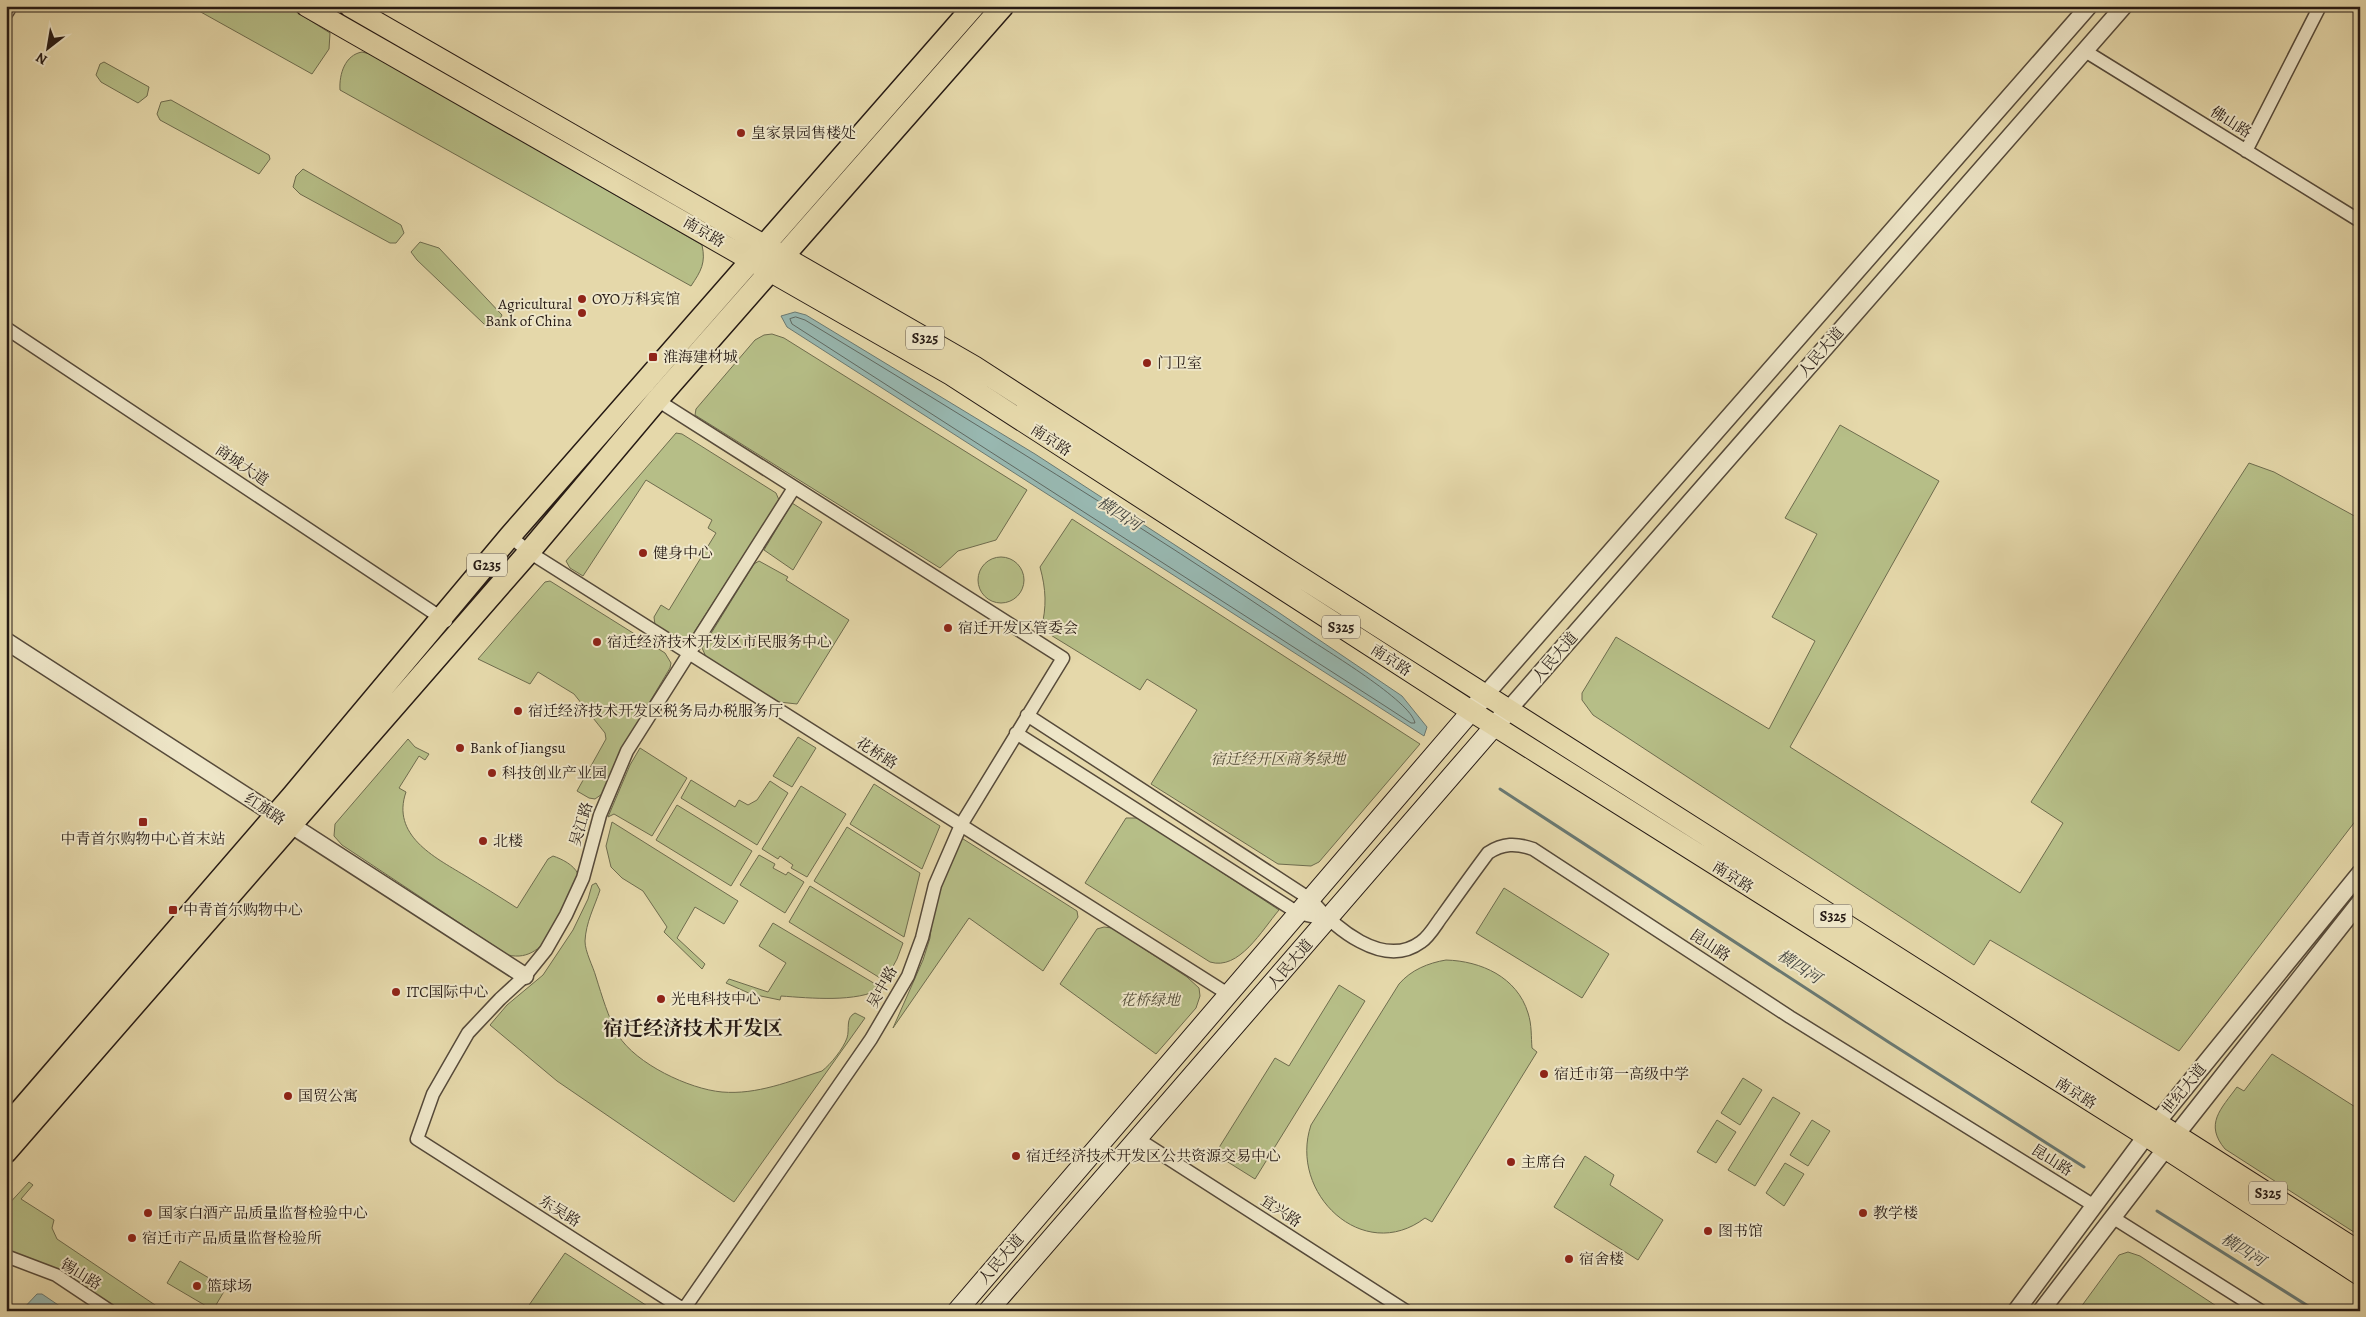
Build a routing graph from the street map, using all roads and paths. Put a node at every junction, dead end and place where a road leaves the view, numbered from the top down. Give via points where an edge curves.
1 (11, 6) edge
2 (306, 6) edge
3 (349, 6) edge
4 (974, 6) edge
5 (1003, 6) edge
6 (2089, 6) edge
7 (2124, 6) edge
8 (2320, 6) edge
9 (6, 14) edge
10 (2084, 51) junction
11 (2246, 151) junction
12 (2360, 222) edge
13 (759, 253) junction
14 (778, 263) junction
15 (6, 328) edge
16 (656, 400) junction
17 (794, 488) junction
18 (510, 536) junction
19 (529, 552) junction
20 (451, 625) junction
21 (6, 640) edge
22 (690, 654) junction
23 (1486, 694) junction
24 (1510, 708) junction
25 (1470, 711) junction
26 (1028, 715) junction
27 (1494, 726) junction
28 (1016, 733) junction
29 (283, 821) junction
30 (961, 825) junction
31 (2360, 873) edge
32 (1310, 898) junction
33 (2360, 902) edge
34 (1298, 912) junction
35 (1328, 920) junction
36 (525, 976) junction
37 (1228, 994) junction
38 (6, 1128) edge
39 (2152, 1130) junction
40 (1138, 1139) junction
41 (417, 1140) joint
42 (2170, 1142) junction
43 (6, 1152) edge
44 (2094, 1205) junction
45 (2112, 1218) junction
46 (2360, 1252) edge
47 (6, 1256) edge
48 (6, 1262) edge
49 (2360, 1276) edge
50 (685, 1310) edge
51 (99, 1311) edge
52 (110, 1311) edge
53 (956, 1311) edge
54 (988, 1311) edge
55 (1406, 1311) edge
56 (2016, 1311) edge
57 (2042, 1311) edge
58 (2261, 1311) edge

1 - 9 street
2 - 13 main road, 南京路 / S325
3 - 13 main road, 南京路 / S325
4 - 13 highway, G235
5 - 14 highway, G235
6 - 23 street, 人民大道
7 - 10 street, 人民大道
8 - 11 street
10 - 11 street, 佛山路
10 - 24 street, 人民大道
11 - 12 street, 佛山路
13 - 14 main road, 南京路 / S325
13 - 18 highway, G235
14 - 16 highway, G235
14 - 23 main road, 南京路 / S325 via 974,366
14 - 25 main road, 南京路 / S325
15 - 20 street, 商城大道
16 - 17 street
16 - 19 highway, G235
17 - 22 street, 吴江路
17 - 26 street, 吴中路 via 1063,658
18 - 19 street, 花桥路
18 - 20 highway, G235
19 - 20 highway, G235
19 - 22 street, 花桥路
20 - 29 highway, G235
21 - 29 street, 红旗路
22 - 30 street, 花桥路
22 - 36 street, 吴江路 via 628,751 600,815 580,885 546,950
23 - 24 main road, 南京路 / S325
23 - 25 main road, 人民大道
24 - 27 main road, 人民大道
24 - 39 main road, 南京路 / S325
25 - 27 main road, 南京路 / S325
25 - 32 main road, 人民大道
26 - 28 street, 吴中路
26 - 32 street
27 - 35 main road, 人民大道
27 - 39 main road, 南京路 / S325
28 - 30 street, 吴中路
28 - 34 street
29 - 36 street, 红旗路
29 - 38 highway, G235
29 - 43 highway, G235
30 - 37 street, 花桥路
30 - 50 street, 吴中路 via 935,885 922,938 904,983 871,1038
31 - 39 street, 世纪大道
32 - 34 main road, 人民大道
32 - 35 street
33 - 42 street, 世纪大道
34 - 35 street
34 - 37 main road, 人民大道
35 - 40 main road, 人民大道
35 - 44 street, 昆山路 via 1368,946 1399,952 1422,942 1488,853 1509,844 1533,849 1797,1021
36 - 41 street, 吴江路 via 468,1033 433,1094
37 - 53 main road, 人民大道
39 - 42 main road, 南京路 / S325
39 - 44 street, 世纪大道
40 - 54 main road, 人民大道
40 - 55 street, 宜兴路
41 - 50 street, 东吴路
42 - 45 street, 世纪大道
42 - 46 main road, 南京路 / S325
42 - 49 main road, 南京路 / S325
44 - 56 street, 世纪大道
45 - 57 street, 世纪大道
45 - 58 street
47 - 52 street, 锡山路 via 56,1275
48 - 51 street, 锡山路 via 53,1280

